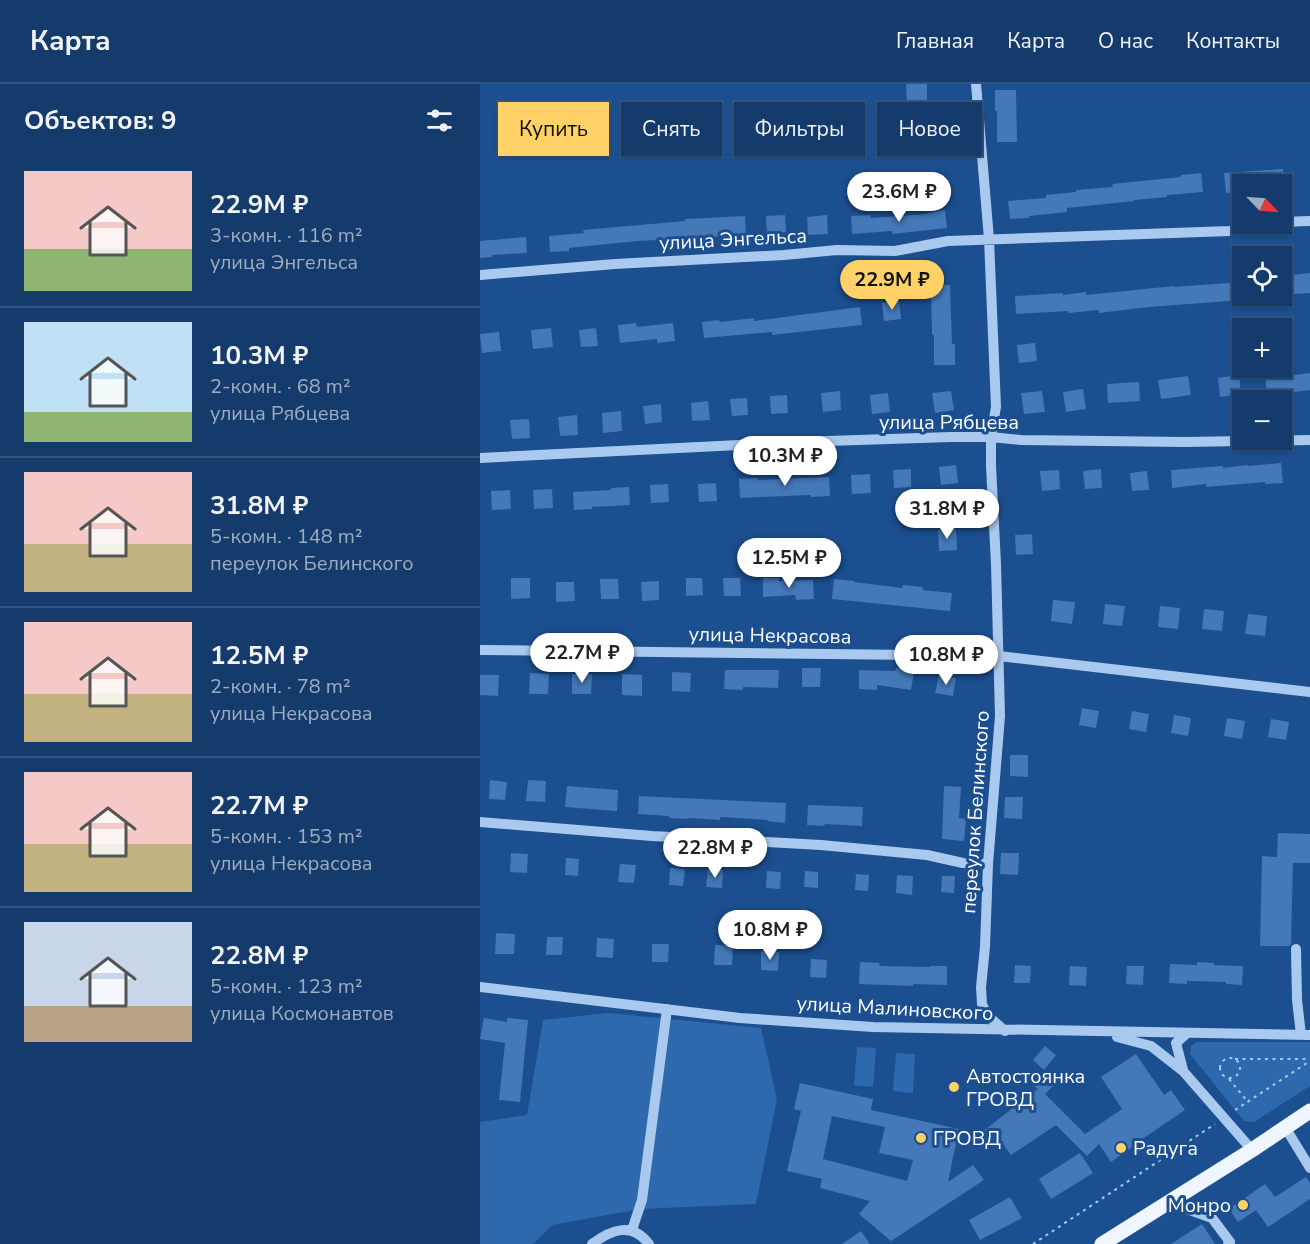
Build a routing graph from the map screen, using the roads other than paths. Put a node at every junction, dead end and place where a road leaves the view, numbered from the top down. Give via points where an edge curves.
1 (976, 84) edge
2 (1310, 221) edge
3 (1292, 222) edge
4 (1232, 231) edge
5 (989, 239) junction
6 (480, 275) edge
7 (991, 437) junction
8 (1310, 440) edge
9 (480, 458) edge
10 (480, 650) edge
11 (999, 656) junction
12 (1310, 692) edge
13 (480, 822) edge
14 (988, 864) junction
15 (1296, 949) dead end
16 (480, 987) edge
17 (667, 1009) junction
18 (1005, 1031) junction
19 (1090, 1031) junction
20 (1186, 1034) junction
21 (1305, 1035) edge
22 (1183, 1071) junction
23 (1310, 1111) edge
24 (1285, 1127) junction
25 (1252, 1150) junction
26 (1310, 1168) edge
27 (1167, 1202) junction
28 (632, 1230) junction
29 (592, 1244) edge
30 (649, 1244) edge
31 (1102, 1244) edge
32 (1228, 1244) edge

1 - 5 street, переулок Белинского
2 - 3 street
4 - 5 street, улица Энгельса
5 - 6 street, улица Энгельса via 948,241 895,251 837,250
5 - 7 street, переулок Белинского via 996,407
7 - 8 street, улица Рябцева via 1185,442
7 - 9 street, улица Рябцева via 796,442
7 - 11 street, переулок Белинского
10 - 11 street, улица Некрасова
11 - 12 street, улица Некрасова
11 - 14 street, переулок Белинского via 1000,716
13 - 14 street via 821,845
14 - 18 street, переулок Белинского via 982,1004 987,1015
15 - 21 street via 1296,1000
16 - 17 street, улица Малиновского
17 - 18 street, улица Малиновского via 873,1028
17 - 28 street via 642,1200
18 - 19 street, улица Малиновского
19 - 20 street, улица Малиновского
19 - 22 street via 1151,1046
20 - 21 street, улица Малиновского
20 - 22 street via 1176,1043
22 - 25 street
23 - 24 main road
24 - 25 main road
24 - 26 street
25 - 27 main road
27 - 31 main road
27 - 32 street via 1212,1218
28 - 29 street via 619,1230
28 - 30 street

